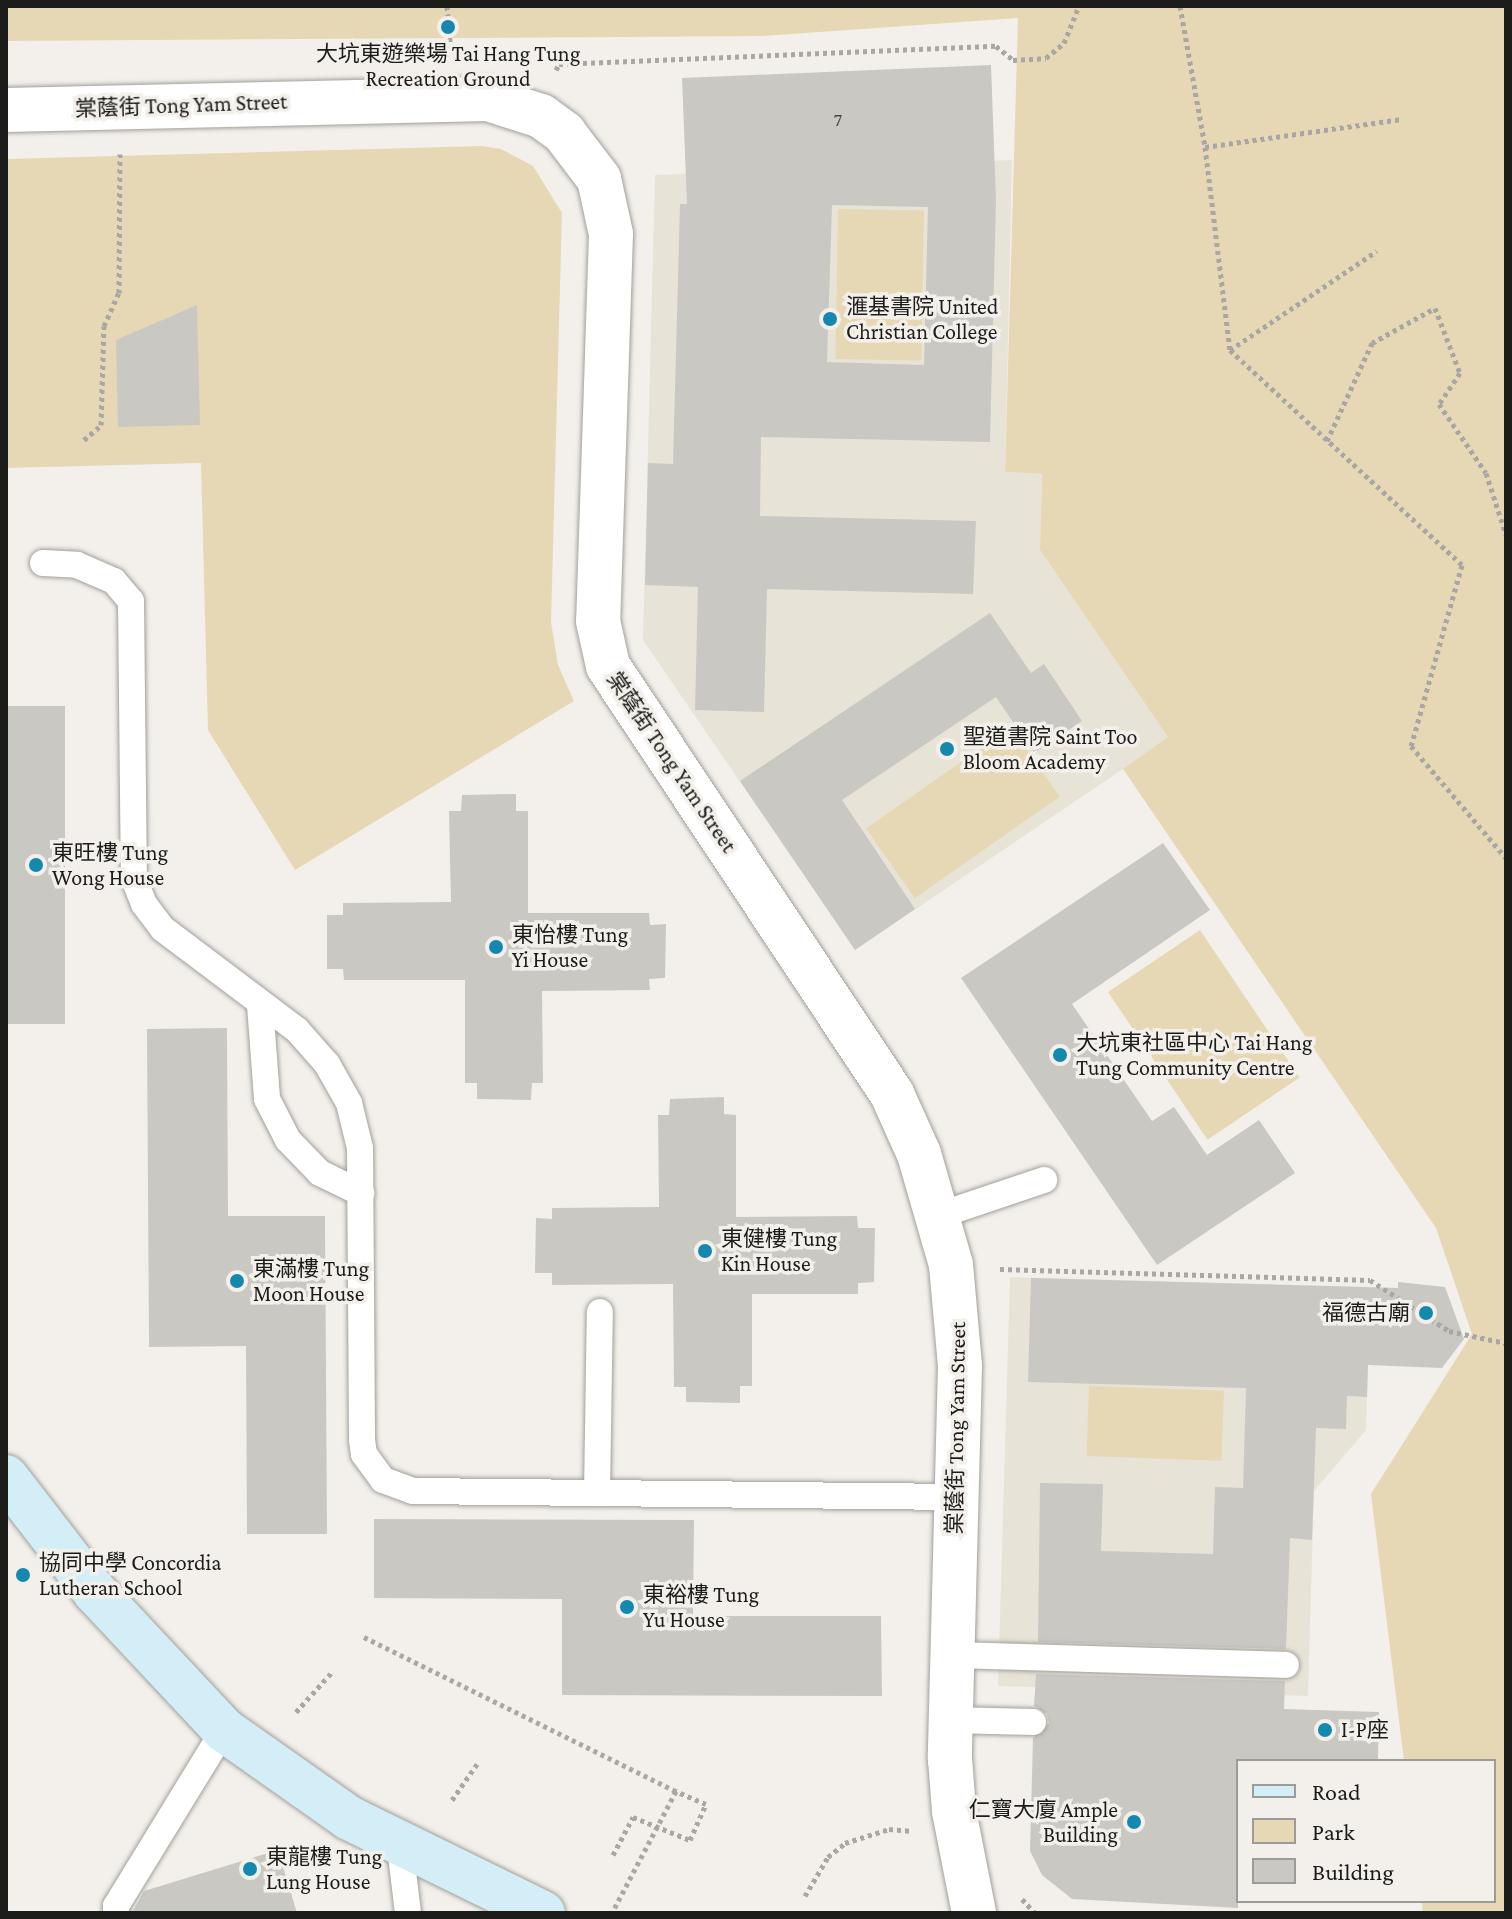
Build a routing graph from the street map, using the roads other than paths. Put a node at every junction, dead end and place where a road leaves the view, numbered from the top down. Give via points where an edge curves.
1 (6, 110) edge
2 (43, 563) dead end
3 (260, 1005) junction
4 (1044, 1180) dead end
5 (361, 1193) junction
6 (940, 1215) junction
7 (600, 1312) dead end
8 (6, 1477) edge
9 (597, 1493) junction
10 (956, 1497) junction
11 (952, 1655) junction
12 (1286, 1665) dead end
13 (950, 1720) junction
14 (1033, 1722) dead end
15 (224, 1730) junction
16 (400, 1846) junction
17 (116, 1913) edge
18 (408, 1913) edge
19 (543, 1913) edge
20 (974, 1913) edge

1 - 6 street, 棠蔭街 Tong Yam Street via 488,99 541,116 584,154 599,179 611,234 598,621 608,666 859,1038 892,1094
2 - 3 lane via 77,565 114,581 131,601 134,879 163,929
3 - 5 lane via 307,1041 349,1103 360,1148
3 - 5 lane via 267,1099 288,1140 320,1173
4 - 6 lane
5 - 9 lane via 362,1440 372,1468 397,1488 413,1491
6 - 10 street, 棠蔭街 Tong Yam Street via 958,1315
7 - 9 lane
8 - 15 main road via 95,1592
9 - 10 lane
10 - 11 street, 棠蔭街 Tong Yam Street
11 - 12 lane
11 - 13 street, 棠蔭街 Tong Yam Street
13 - 14 lane
13 - 20 street, 棠蔭街 Tong Yam Street via 954,1811
15 - 16 main road via 297,1785
15 - 17 lane
16 - 18 lane
16 - 19 main road

